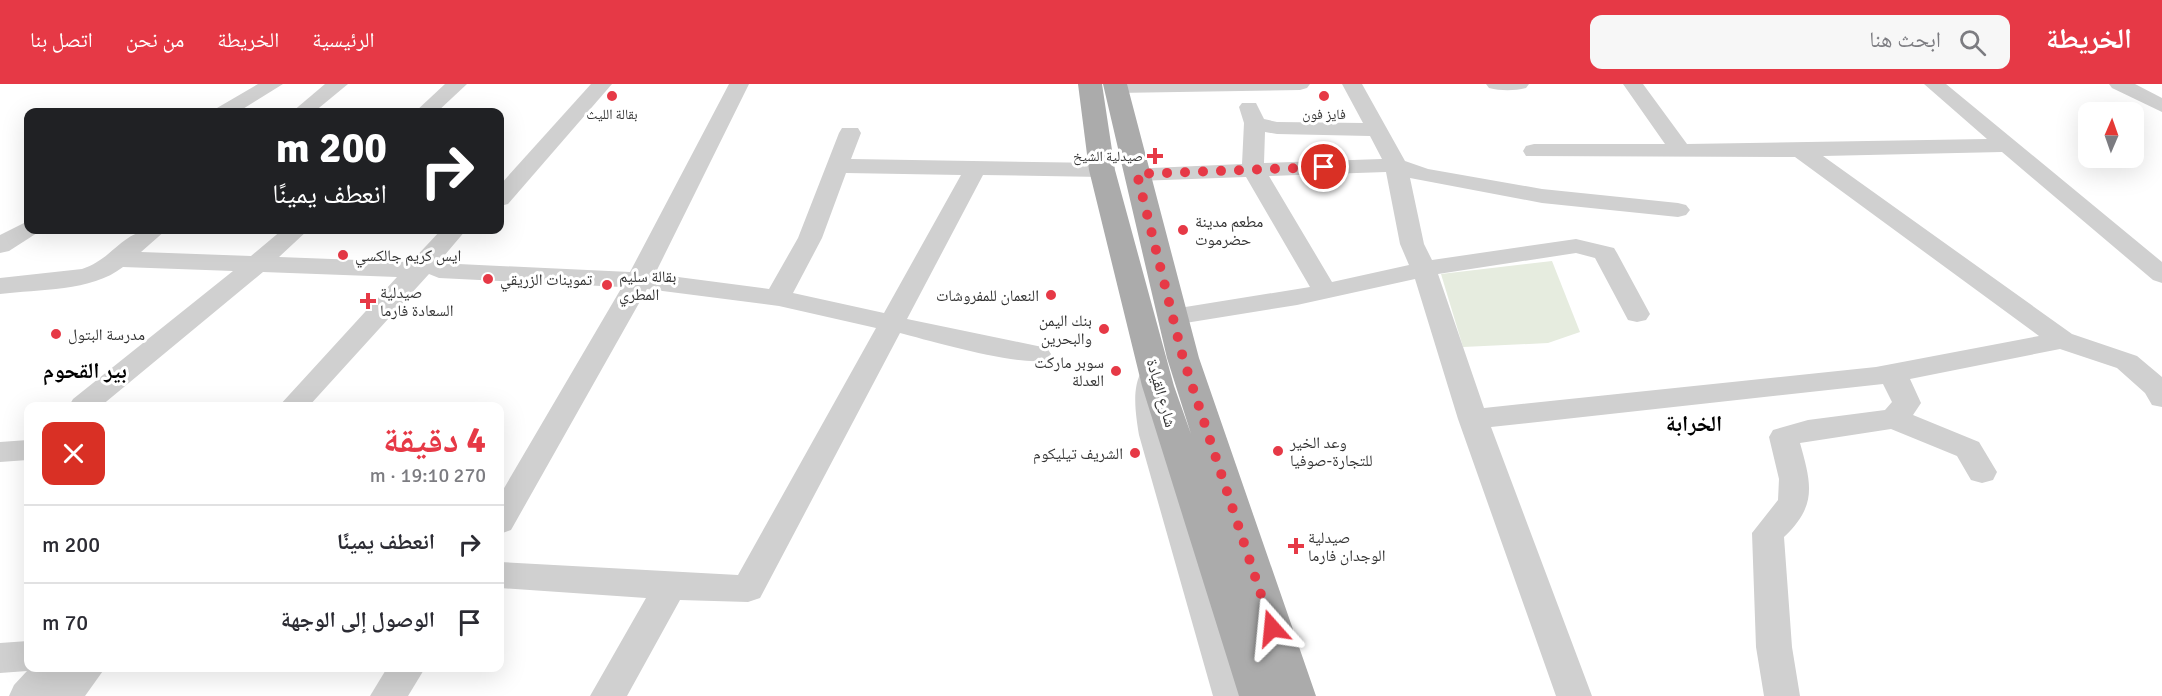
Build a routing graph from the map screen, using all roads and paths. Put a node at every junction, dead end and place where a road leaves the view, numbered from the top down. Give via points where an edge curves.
1 (273, 84) edge
2 (338, 84) edge
3 (456, 84) edge
4 (585, 84) edge
5 (602, 84) edge
6 (739, 84) edge
7 (1300, 84) edge
8 (1352, 84) edge
9 (1498, 84) edge
10 (1519, 84) edge
11 (1633, 84) edge
12 (1934, 84) edge
13 (2119, 84) edge
14 (1107, 85) edge
15 (1242, 85) edge
16 (2162, 106) edge
17 (231, 108) edge
18 (307, 108) edge
19 (429, 108) edge
20 (1255, 123) junction
21 (1379, 130) junction
22 (850, 133) dead end
23 (2007, 145) junction
24 (1680, 149) junction
25 (1800, 150) junction
26 (1534, 151) dead end
27 (1396, 165) junction
28 (839, 166) junction
29 (975, 169) junction
30 (1253, 169) junction
31 (1102, 170) junction
32 (504, 173) edge
33 (1137, 174) junction
34 (504, 194) edge
35 (1678, 210) dead end
36 (24, 231) edge
37 (149, 234) edge
38 (291, 234) edge
39 (452, 234) edge
40 (470, 234) edge
41 (0, 246) edge
42 (116, 259) junction
43 (256, 265) junction
44 (1424, 269) junction
45 (429, 270) junction
46 (2162, 275) edge
47 (639, 280) junction
48 (0, 286) edge
49 (1325, 291) junction
50 (777, 298) junction
51 (1637, 314) dead end
52 (1173, 317) junction
53 (894, 323) junction
54 (2062, 340) junction
55 (1037, 354) dead end
56 (1168, 360) junction
57 (1890, 374) junction
58 (2162, 398) edge
59 (87, 402) edge
60 (297, 402) edge
61 (322, 402) edge
62 (1894, 418) junction
63 (1473, 419) junction
64 (24, 450) edge
65 (0, 452) edge
66 (1983, 472) dead end
67 (504, 515) edge
68 (504, 575) edge
69 (670, 587) junction
70 (24, 656) edge
71 (0, 658) edge
72 (49, 672) edge
73 (83, 672) edge
74 (404, 672) edge
75 (27, 696) edge
76 (62, 696) edge
77 (388, 696) edge
78 (608, 696) edge
79 (1231, 696) edge
80 (1260, 696) edge
81 (1294, 696) edge
82 (1306, 696) edge
83 (1574, 696) edge
84 (1782, 696) edge

1 - 17 street
2 - 18 street
3 - 19 street
4 - 32 street
5 - 34 street
6 - 47 street
7 - 15 street
8 - 21 street
9 - 10 street
11 - 24 street
12 - 23 street
13 - 16 street
14 - 15 street
14 - 31 main road, شارع القيادة
14 - 33 main road, شارع القيادة
15 - 20 street
20 - 21 street via 1277,128
20 - 30 street
21 - 27 street
22 - 28 street
23 - 25 street
23 - 46 street
24 - 25 street
24 - 26 street
25 - 54 street
27 - 30 street
27 - 35 street via 1423,175 1542,196
27 - 44 street via 1412,244
28 - 29 street
28 - 50 street via 810,238
29 - 31 street
29 - 53 street
30 - 33 street
30 - 49 street
31 - 56 main road, شارع القيادة
33 - 52 main road, شارع القيادة
36 - 41 street
37 - 42 street
38 - 43 street
39 - 45 street
40 - 45 street
42 - 43 street
42 - 48 street via 103,270 85,276
43 - 45 street
43 - 59 street
44 - 49 street
44 - 51 street via 1576,246 1605,253
44 - 63 street
45 - 47 street
45 - 60 street
45 - 61 street
47 - 50 street
47 - 67 street
49 - 52 street
50 - 53 street
52 - 56 main road, شارع القيادة
53 - 55 street via 989,347
53 - 69 street via 748,589
54 - 57 street
54 - 58 street via 2127,362 2157,388
56 - 79 street via 1150,390 1154,435
56 - 80 main road, شارع القيادة via 1158,386
56 - 81 main road, شارع القيادة
56 - 82 street via 1210,412
57 - 62 street via 1902,388 1907,403
57 - 63 street
62 - 66 street via 1968,449
62 - 84 street via 1784,437 1797,499 1787,518 1768,533 1774,647
63 - 83 street
64 - 65 street
68 - 69 street
69 - 78 street
70 - 71 street
72 - 75 street
73 - 76 street
74 - 77 street

